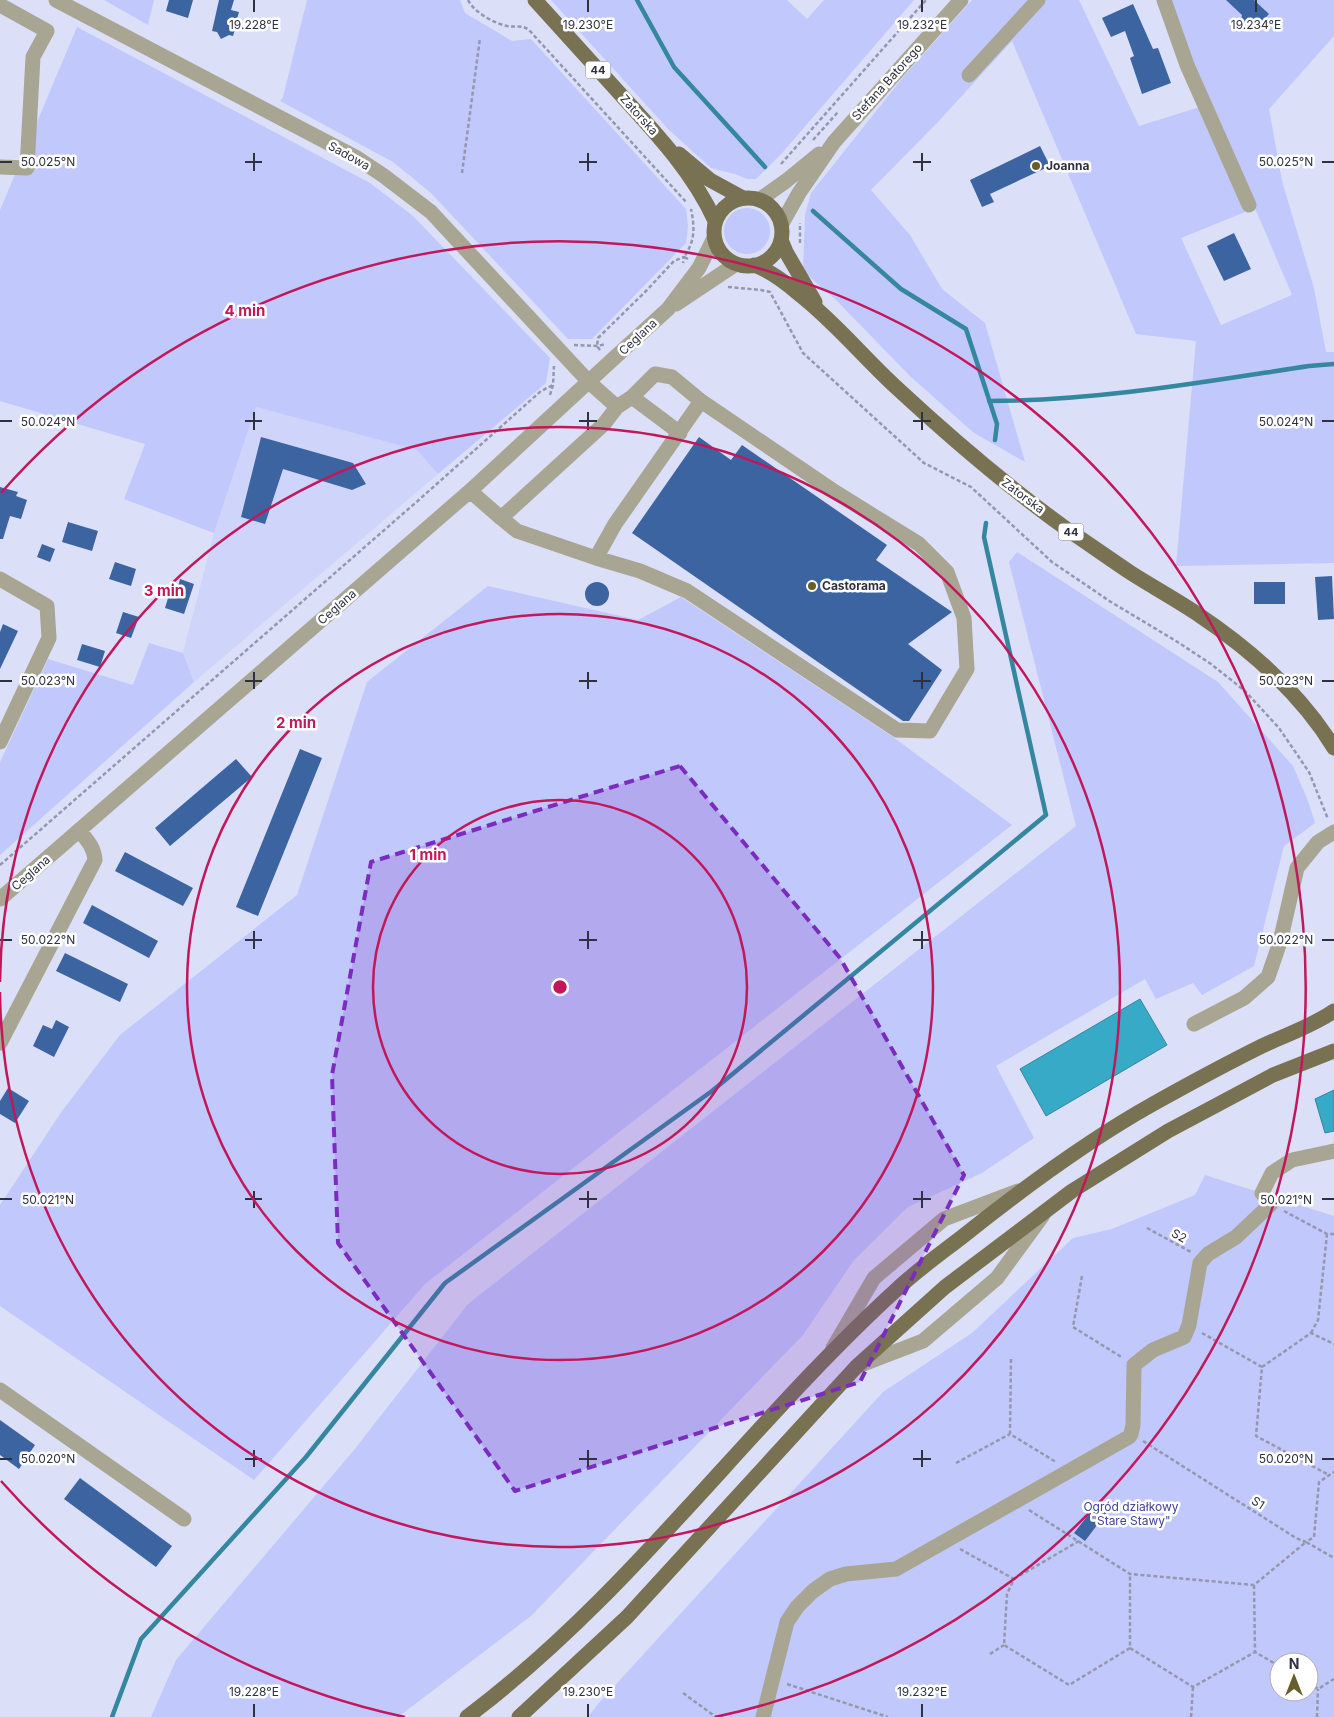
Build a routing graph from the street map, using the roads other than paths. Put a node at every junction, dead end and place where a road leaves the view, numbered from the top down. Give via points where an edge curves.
1 (56, 0) edge
2 (535, 0) edge
3 (961, 0) edge
4 (1038, 0) edge
5 (1164, 0) edge
6 (0, 5) edge
7 (969, 75) dead end
8 (662, 140) junction
9 (834, 142) junction
10 (0, 167) edge
11 (743, 198) junction
12 (760, 200) junction
13 (1249, 205) dead end
14 (715, 221) junction
15 (781, 232) junction
16 (714, 238) junction
17 (736, 264) junction
18 (754, 265) junction
19 (668, 309) junction
20 (819, 310) junction
21 (589, 382) junction
22 (632, 397) junction
23 (701, 401) junction
24 (617, 407) junction
25 (680, 433) junction
26 (470, 491) junction
27 (501, 518) junction
28 (596, 558) junction
29 (0, 579) edge
30 (0, 742) edge
31 (1333, 743) edge
32 (80, 830) junction
33 (1333, 833) edge
34 (0, 899) edge
35 (1334, 1012) edge
36 (1194, 1024) dead end
37 (0, 1042) edge
38 (1334, 1050) edge
39 (1334, 1151) edge
40 (1020, 1191) junction
41 (1046, 1211) junction
42 (829, 1354) junction
43 (857, 1366) junction
44 (0, 1390) edge
45 (184, 1519) dead end
46 (467, 1717) edge
47 (519, 1717) edge
48 (764, 1717) edge

1 - 21 street, Sadowa via 357,158 384,176 431,212
2 - 8 main road, Zatorska / 44
3 - 9 street, Stefana Batorego
4 - 7 street
5 - 13 street via 1187,65
6 - 10 street via 47,30 32,57 27,168
8 - 11 main road, Zatorska / 44 via 710,180
8 - 14 main road, Zatorska / 44
9 - 12 street, Stefana Batorego
9 - 15 street, Stefana Batorego via 799,193
11 - 12 main road, 44
11 - 14 main road via 726,206
12 - 15 main road, 44 via 777,214
14 - 16 main road
15 - 18 main road via 777,249 763,262
15 - 20 main road, Zatorska / 44 via 786,252
16 - 17 main road via 722,254
16 - 19 street, Ceglana via 699,268
17 - 18 main road, 44
17 - 19 street, Ceglana
18 - 20 main road, Zatorska / 44 via 767,270
19 - 21 street, Ceglana
20 - 31 main road, Zatorska / 44 via 879,372 999,478 1131,573 1247,650 1290,689
21 - 24 street, Sadowa
21 - 26 street, Ceglana
22 - 23 street via 654,374 672,377
22 - 24 street
22 - 25 street
23 - 25 street
23 - 28 street via 835,492 919,544 947,572 964,618 967,669 930,731 897,730 687,591 640,571
24 - 27 street via 604,424
25 - 28 street via 615,524
26 - 27 street
26 - 32 street, Ceglana
27 - 28 street via 517,531
29 - 30 street via 47,606 49,638
32 - 34 street, Ceglana
32 - 37 street via 94,852 94,860
33 - 36 street via 1318,842 1297,868 1280,942 1268,977 1244,998
35 - 40 main road via 1151,1105
38 - 41 main road via 1273,1074 1168,1130
39 - 48 street via 1292,1160 1272,1173 1266,1199 1236,1237 1208,1254 1200,1263 1190,1325 1184,1337 1153,1350 1134,1365 1129,1437 896,1569 846,1574 830,1579 813,1591 787,1622
40 - 42 main road via 897,1288
40 - 42 street via 944,1219 874,1278
41 - 43 main road via 946,1288
41 - 43 street via 997,1278 923,1341
42 - 46 main road via 598,1602 501,1691
43 - 47 main road via 627,1617
44 - 45 street

